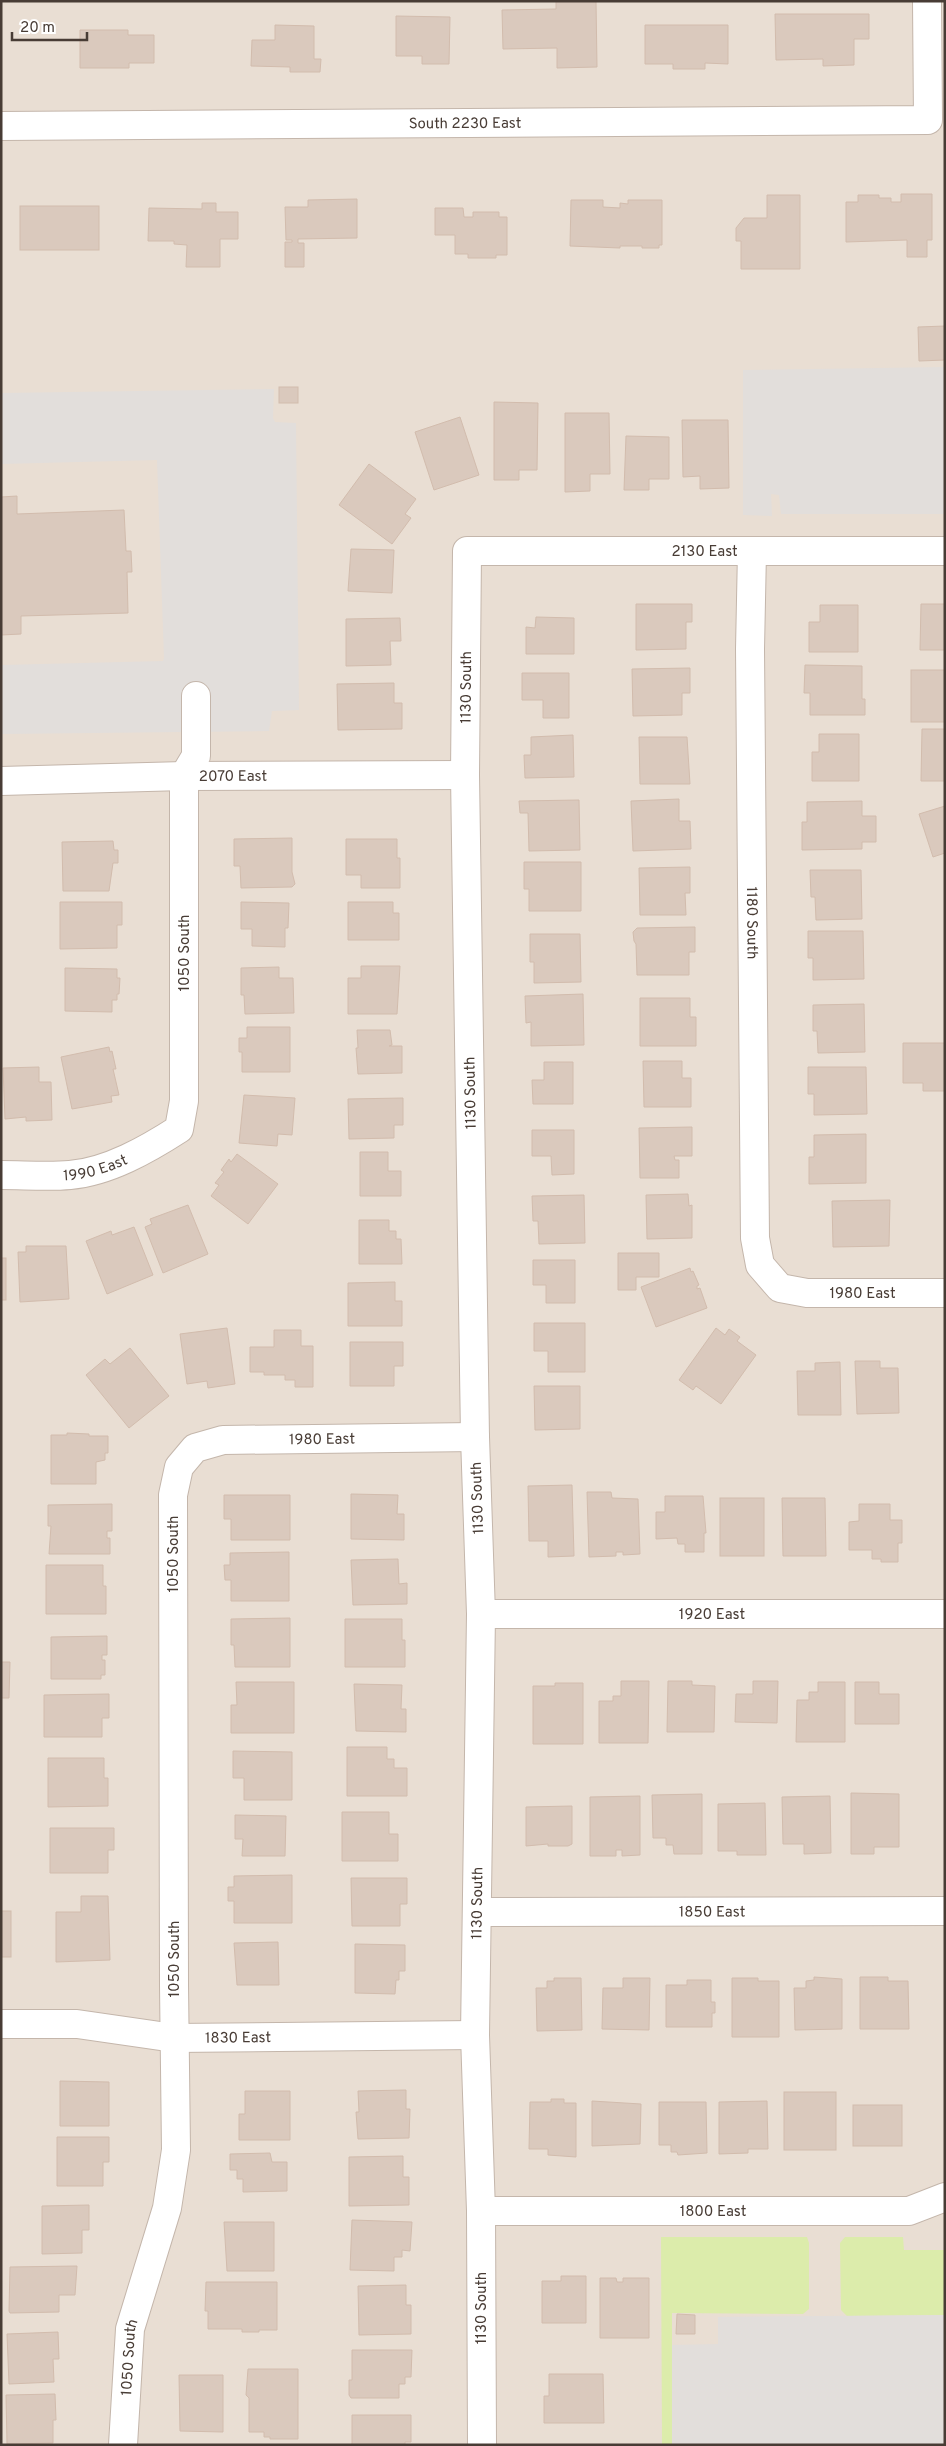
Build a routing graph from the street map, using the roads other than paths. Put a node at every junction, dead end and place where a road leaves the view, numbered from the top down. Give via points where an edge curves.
1 (927, 1) edge
2 (1, 126) edge
3 (467, 551) joint
4 (752, 551) junction
5 (945, 551) edge
6 (196, 696) dead end
7 (465, 775) junction
8 (184, 776) junction
9 (1, 781) edge
10 (179, 1128) joint
11 (1, 1175) edge
12 (780, 1288) joint
13 (945, 1293) edge
14 (475, 1437) junction
15 (179, 1467) joint
16 (480, 1614) junction
17 (945, 1614) edge
18 (945, 1911) edge
19 (478, 1912) junction
20 (1, 2024) edge
21 (475, 2035) junction
22 (174, 2038) junction
23 (945, 2197) edge
24 (480, 2211) junction
25 (123, 2445) edge
26 (482, 2445) edge

1 - 2 street, South 2230 East via 928,120
3 - 4 street, 2130 East
3 - 7 street, 1130 South
4 - 5 street, 2130 East
4 - 12 street, 1180 South via 755,1238 760,1265
6 - 8 street via 196,756
7 - 8 street, 2070 East
7 - 14 street, 1130 South
8 - 9 street, 2070 East
8 - 10 street, 1050 South via 184,1101
10 - 11 street, 1990 East via 146,1150 72,1175
12 - 13 street, 1980 East via 807,1293
14 - 15 street, 1980 East via 223,1440 195,1448
14 - 16 street, 1130 South
15 - 22 street, 1050 South via 173,1495
16 - 17 street, 1920 East
16 - 19 street, 1130 South
18 - 19 street, 1850 East
19 - 21 street, 1130 South
20 - 22 street, 1830 East via 77,2024
21 - 22 street, 1830 East
21 - 24 street, 1130 South
22 - 25 street, 1050 South via 176,2150 167,2208 130,2329
23 - 24 street, 1800 East via 909,2211
24 - 26 street, 1130 South

